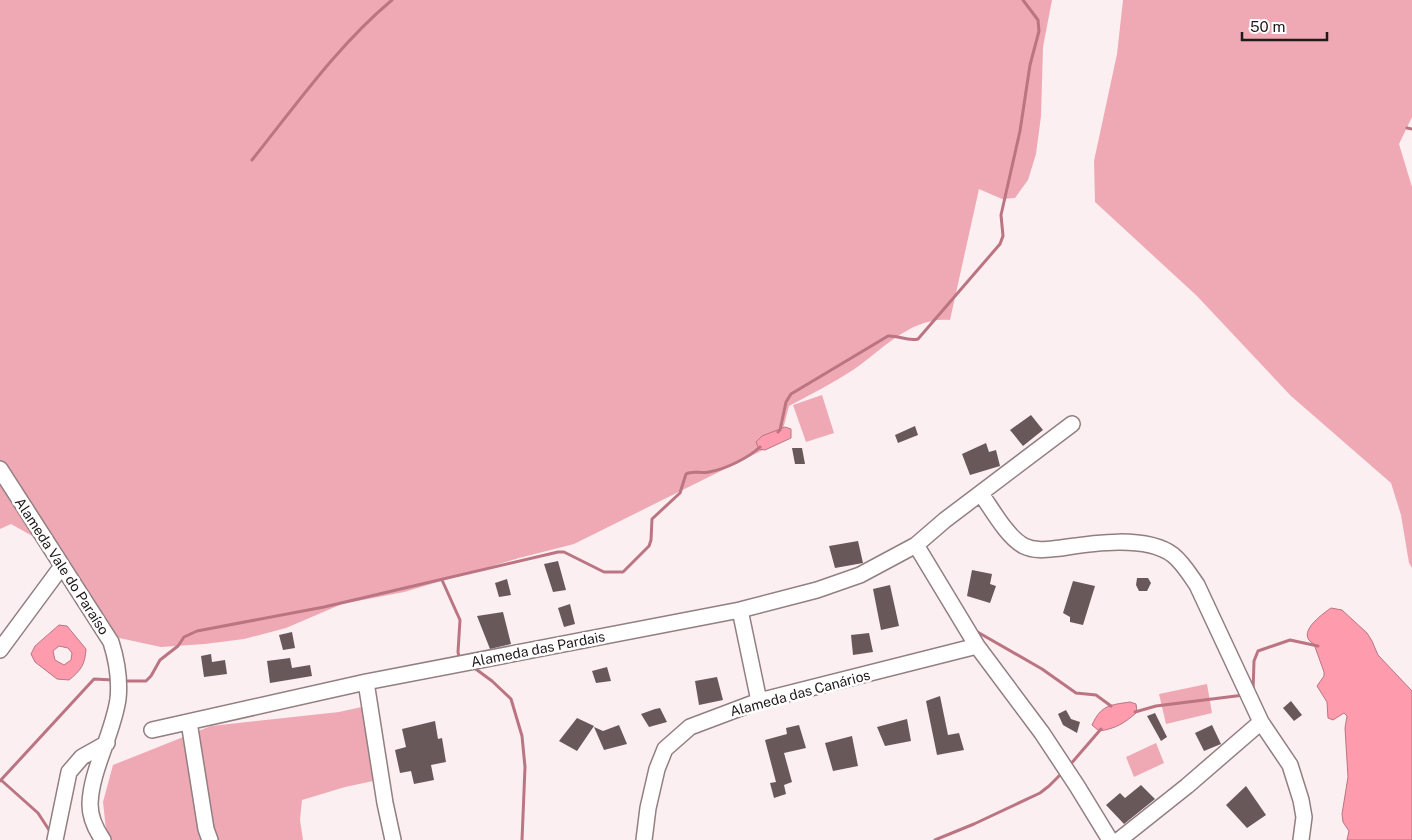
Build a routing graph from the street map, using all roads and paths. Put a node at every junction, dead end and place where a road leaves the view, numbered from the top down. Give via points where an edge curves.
1 (1072, 424) dead end
2 (0, 469) edge
3 (980, 494) junction
4 (916, 545) junction
5 (62, 566) junction
6 (740, 610) junction
7 (977, 646) junction
8 (0, 650) edge
9 (366, 682) junction
10 (758, 701) junction
11 (189, 722) junction
12 (1261, 722) junction
13 (152, 730) dead end
14 (106, 743) junction
15 (56, 840) edge
16 (103, 840) edge
17 (210, 840) edge
18 (393, 840) edge
19 (644, 840) edge
20 (1110, 840) edge
21 (1119, 840) edge
22 (1302, 840) edge

1 - 3 street, Alameda das Pardais
2 - 5 street, Alameda Vale do Paraíso
3 - 4 street, Alameda das Pardais
3 - 12 street via 1005,527 1026,547 1044,550 1110,542 1135,543 1164,549 1174,556 1196,585
4 - 6 street, Alameda das Pardais via 860,575
4 - 7 street
5 - 8 street
5 - 14 street, Alameda Vale do Paraíso via 111,642 117,661 118,700
6 - 9 street, Alameda das Pardais
6 - 10 street
7 - 10 street, Alameda das Canários
7 - 20 street via 1042,733
9 - 11 street, Alameda das Pardais
9 - 18 street
10 - 19 street, Alameda das Canários via 690,727 665,749 648,808
11 - 13 street, Alameda das Pardais
11 - 17 street
12 - 21 street
12 - 22 street via 1290,765 1304,817
14 - 15 street via 82,757 69,772
14 - 16 street, Alameda Vale do Paraíso via 90,804 92,820

